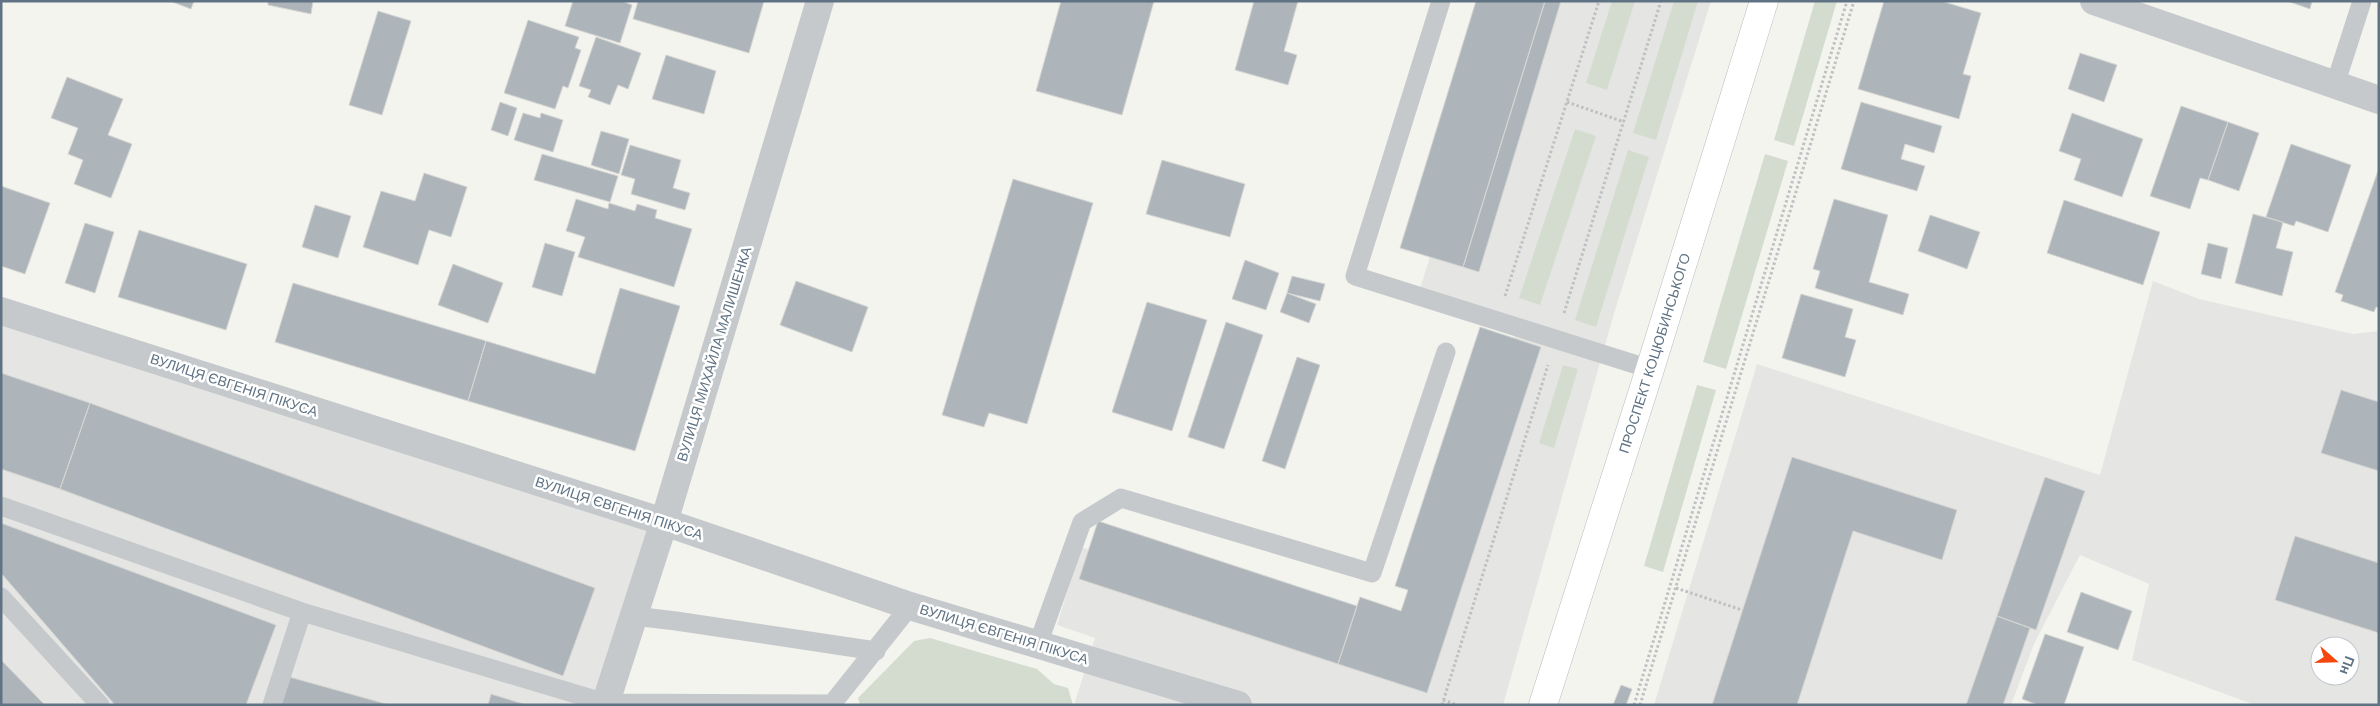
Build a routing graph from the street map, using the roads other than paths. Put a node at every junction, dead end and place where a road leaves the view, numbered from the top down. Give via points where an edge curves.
1 (820, 1) edge
2 (1441, 1) edge
3 (1764, 1) edge
4 (2094, 1) edge
5 (2362, 1) edge
6 (2335, 85) junction
7 (2379, 100) edge
8 (1, 311) edge
9 (1446, 352) dead end
10 (1650, 369) junction
11 (1, 506) edge
12 (664, 522) junction
13 (1, 597) edge
14 (910, 606) junction
15 (302, 612) junction
16 (634, 616) junction
17 (1038, 644) junction
18 (876, 651) junction
19 (605, 704) edge
20 (100, 705) edge
21 (272, 705) edge
22 (1238, 705) edge
23 (1543, 705) edge

1 - 12 street, ВУЛИЦЯ МИХАЙЛА МАЛИШЕНКА
2 - 10 lane via 1355,276
3 - 10 main road, ПРОСПЕКТ КОЦЮБИНСЬКОГО
4 - 6 street
5 - 6 lane
6 - 7 street
8 - 12 street, ВУЛИЦЯ ЄВГЕНІЯ ПІКУСА
9 - 17 lane via 1372,573 1121,498 1082,522
10 - 23 main road, ПРОСПЕКТ КОЦЮБИНСЬКОГО
11 - 15 lane
12 - 14 street, ВУЛИЦЯ ЄВГЕНІЯ ПІКУСА
12 - 16 street, ВУЛИЦЯ МИХАЙЛА МАЛИШЕНКА
13 - 20 lane
14 - 17 street, ВУЛИЦЯ ЄВГЕНІЯ ПІКУСА
14 - 18 lane
15 - 19 lane
15 - 21 lane
16 - 18 lane
16 - 19 street, ВУЛИЦЯ МИХАЙЛА МАЛИШЕНКА
17 - 22 street, ВУЛИЦЯ ЄВГЕНІЯ ПІКУСА
18 - 19 lane via 832,704

